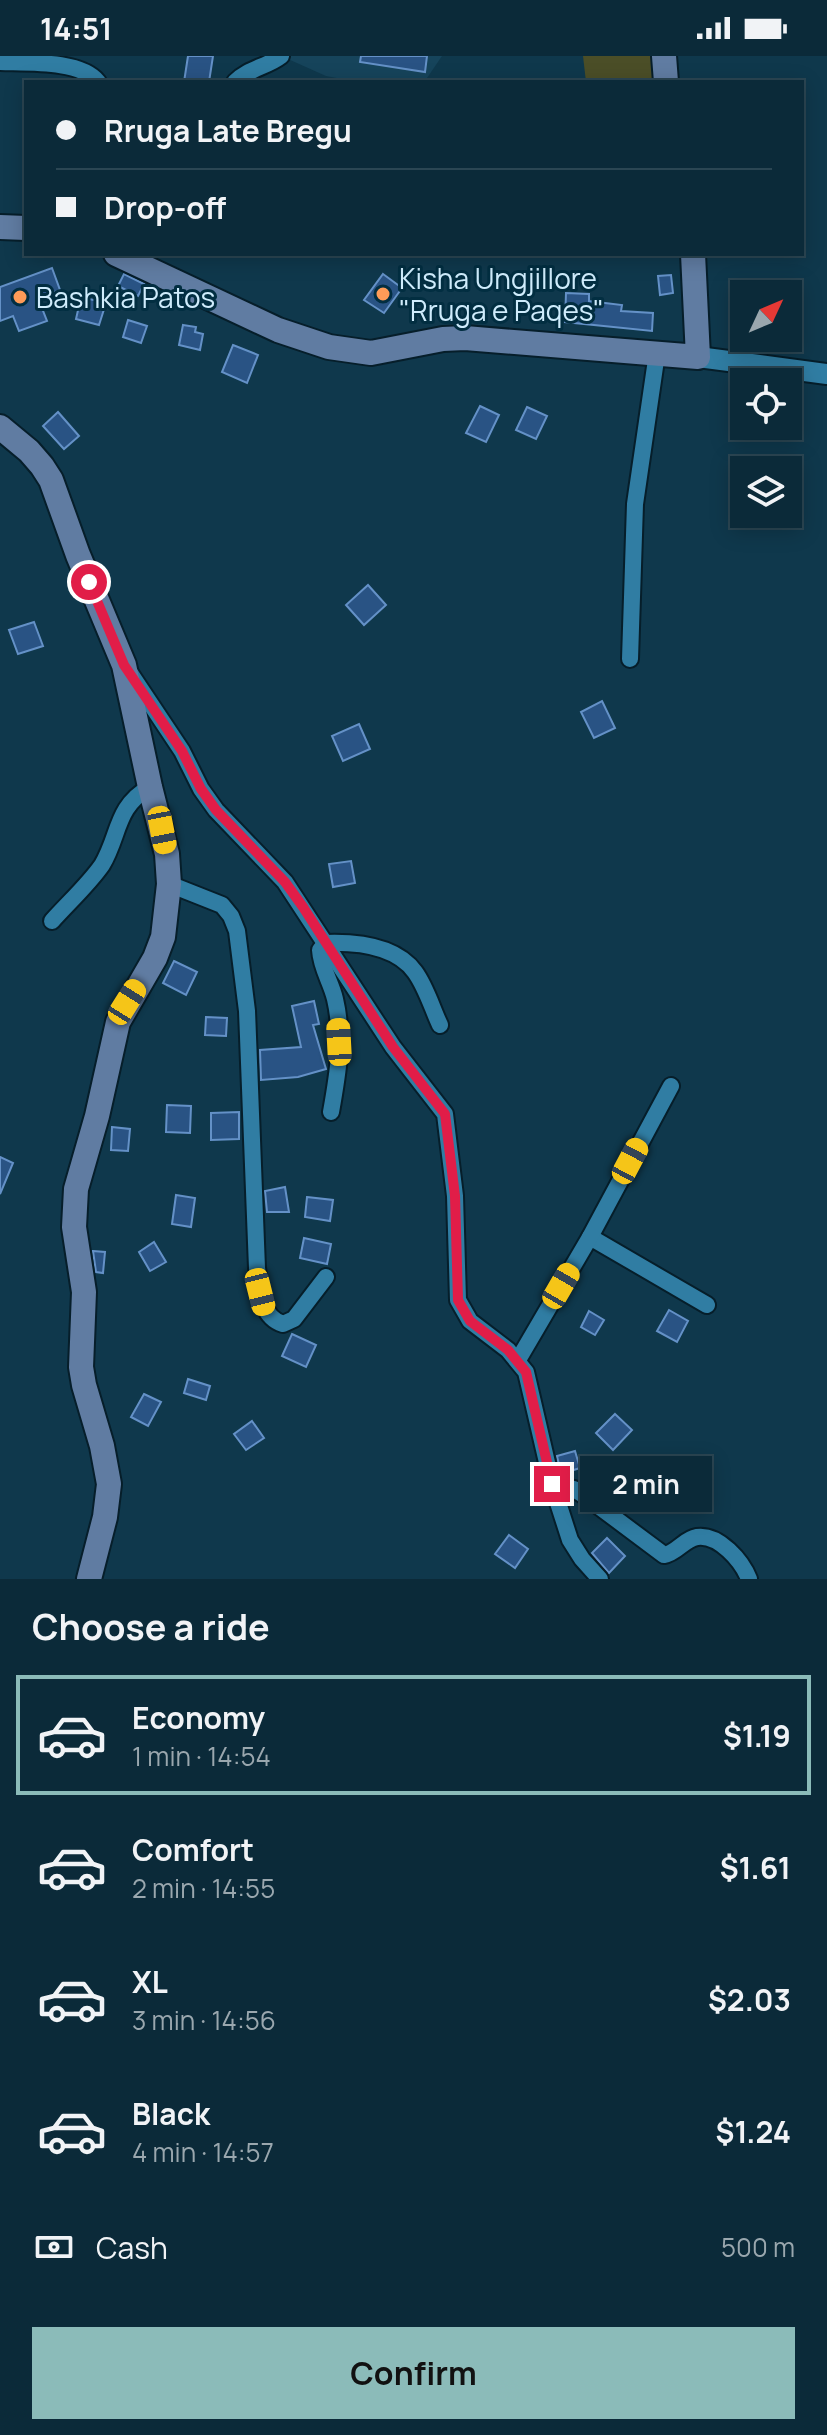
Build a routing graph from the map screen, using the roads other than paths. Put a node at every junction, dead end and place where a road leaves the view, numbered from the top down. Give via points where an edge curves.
1 (281, 56) edge
2 (664, 56) edge
3 (0, 62) edge
4 (96, 80) edge
5 (237, 80) edge
6 (666, 80) edge
7 (120, 256) edge
8 (693, 256) edge
9 (657, 353) junction
10 (698, 357) junction
11 (827, 374) edge
12 (0, 427) edge
13 (630, 659) dead end
14 (124, 665) junction
15 (150, 787) junction
16 (169, 884) junction
17 (52, 921) dead end
18 (326, 943) junction
19 (440, 1025) dead end
20 (671, 1086) dead end
21 (331, 1112) dead end
22 (590, 1237) junction
23 (326, 1277) dead end
24 (707, 1305) dead end
25 (518, 1360) junction
26 (552, 1484) junction
27 (89, 1579) edge
28 (600, 1579) edge
29 (749, 1579) edge

1 - 5 street
2 - 6 main road
3 - 4 street via 78,68
7 - 9 main road via 278,330 352,351 371,353 465,338
8 - 10 main road
9 - 10 main road
9 - 13 street via 635,504
10 - 11 street
12 - 14 main road via 29,451 51,480
14 - 15 main road
14 - 18 street via 216,810 285,882
15 - 16 main road
15 - 17 street via 125,808 104,861
16 - 23 street via 222,905 237,931 247,1011 257,1268 265,1310 283,1324 294,1319
16 - 27 main road via 163,937 118,1022 76,1189 74,1227 84,1292 81,1367 109,1484
18 - 19 street via 377,948 407,963
18 - 21 street via 321,961 334,997 341,1063
18 - 25 street via 393,1047 445,1114 455,1196 458,1300 470,1321
20 - 22 street
22 - 24 street
22 - 25 street
25 - 26 street via 531,1389
26 - 28 street via 570,1540
26 - 29 street via 574,1489 664,1555 697,1537 708,1538 738,1560

